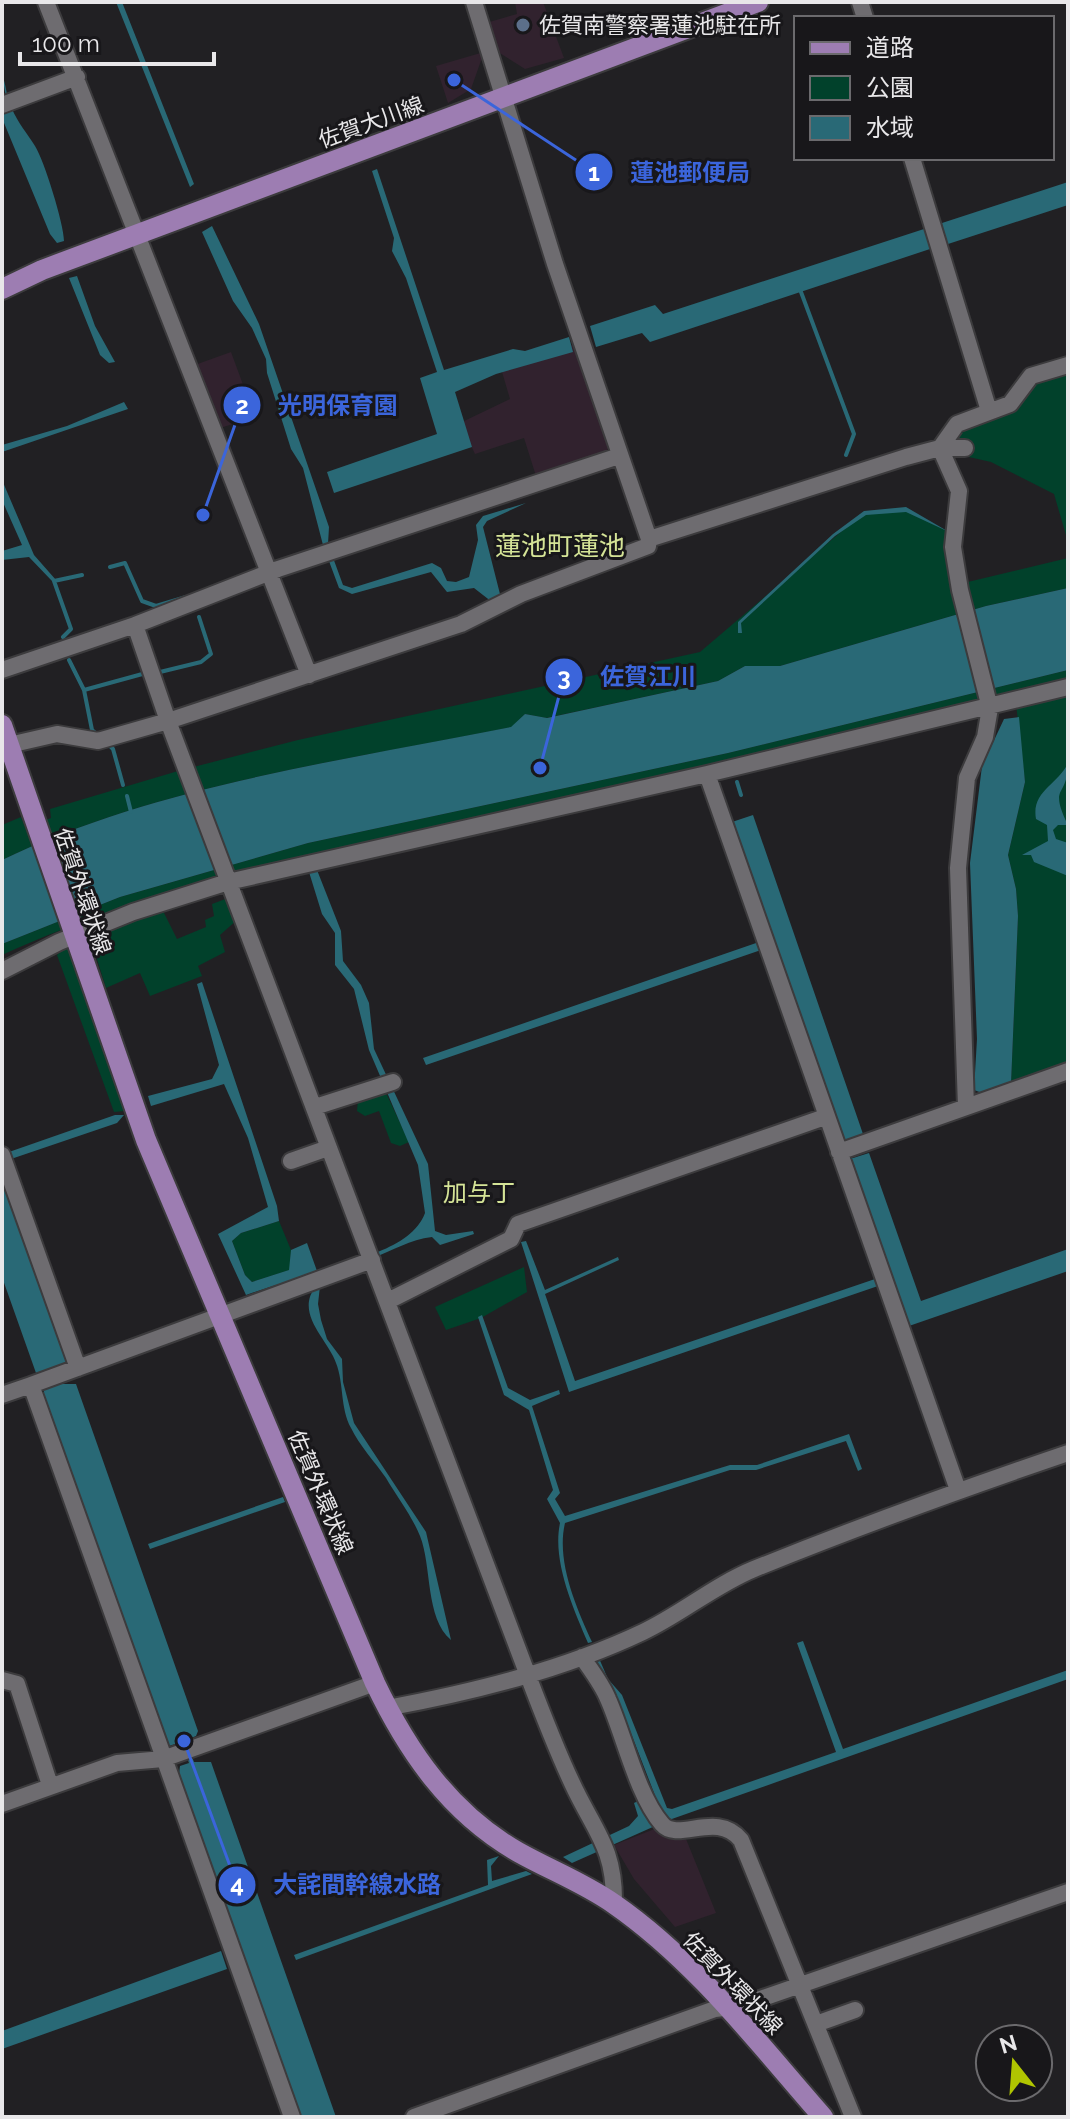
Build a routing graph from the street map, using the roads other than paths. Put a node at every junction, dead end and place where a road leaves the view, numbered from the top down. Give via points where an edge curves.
1 (474, 2) edge
2 (758, 2) edge
3 (48, 5) edge
4 (77, 77) junction
5 (505, 98) junction
6 (6, 104) edge
7 (913, 160) edge
8 (139, 234) junction
9 (2, 289) edge
10 (1068, 365) edge
11 (989, 411) junction
12 (940, 448) junction
13 (965, 448) dead end
14 (619, 456) junction
15 (649, 539) junction
16 (270, 574) junction
17 (135, 625) junction
18 (2, 670) edge
19 (309, 675) junction
20 (1068, 687) edge
21 (989, 705) junction
22 (168, 721) junction
23 (2, 725) edge
24 (9, 745) junction
25 (707, 774) junction
26 (227, 879) junction
27 (72, 933) junction
28 (2, 971) edge
29 (1068, 1071) edge
30 (387, 1084) dead end
31 (315, 1107) junction
32 (966, 1107) junction
33 (825, 1117) junction
34 (328, 1148) junction
35 (839, 1152) junction
36 (2, 1155) edge
37 (291, 1161) dead end
38 (370, 1256) junction
39 (388, 1301) junction
40 (221, 1314) junction
41 (78, 1368) junction
42 (31, 1385) junction
43 (2, 1395) edge
44 (1068, 1453) edge
45 (958, 1490) junction
46 (582, 1657) junction
47 (527, 1673) junction
48 (2, 1680) edge
49 (375, 1683) junction
50 (387, 1708) junction
51 (163, 1759) junction
52 (50, 1785) junction
53 (2, 1804) edge
54 (1068, 1892) edge
55 (614, 1904) junction
56 (801, 1984) junction
57 (727, 2006) junction
58 (855, 2010) dead end
59 (816, 2024) junction
60 (292, 2117) edge
61 (414, 2117) edge
62 (823, 2117) edge
63 (853, 2117) edge

1 - 5 street
2 - 5 main road, 佐賀大川線
3 - 4 street
4 - 6 street
4 - 8 street
5 - 8 main road, 佐賀大川線
5 - 14 street
7 - 11 street
8 - 9 main road, 佐賀大川線
8 - 16 street
10 - 11 street via 1031,376 1010,404
11 - 12 street via 957,424
12 - 13 street
12 - 15 street via 805,486
12 - 21 street via 959,491 953,547
14 - 15 street
14 - 16 street
15 - 19 street via 648,546 521,594 461,624
16 - 17 street
16 - 19 street
17 - 18 street
17 - 22 street
19 - 22 street
20 - 21 street
21 - 25 street
21 - 32 street via 985,737 967,778 958,868
22 - 24 street via 104,740 57,734
22 - 26 street
23 - 24 main road, 佐賀外環状線
24 - 27 main road, 佐賀外環状線
25 - 26 street
25 - 33 street
26 - 27 street
26 - 31 street
27 - 28 street
27 - 40 main road, 佐賀外環状線 via 146,1140
29 - 32 street
30 - 31 street
31 - 34 street
32 - 35 street
33 - 35 street
33 - 39 street via 518,1224 511,1239
34 - 37 street
34 - 38 street
35 - 45 street
36 - 41 street
38 - 39 street
38 - 40 street
39 - 47 street
40 - 41 street
40 - 49 main road, 佐賀外環状線
41 - 42 street
42 - 43 street
42 - 51 street
44 - 45 street
45 - 46 street via 751,1571 651,1628
46 - 47 street
46 - 56 street via 607,1695 646,1794 665,1827 723,1827 741,1840
47 - 50 street via 470,1692
47 - 55 street via 615,1871
48 - 52 street via 17,1684
49 - 50 main road, 佐賀外環状線
49 - 51 street
50 - 55 main road, 佐賀外環状線 via 414,1756 450,1801 517,1852
51 - 52 street via 117,1763
51 - 60 street
52 - 53 street
54 - 56 street
55 - 57 main road, 佐賀外環状線
56 - 57 street
56 - 59 street
57 - 61 street
57 - 62 main road, 佐賀外環状線
58 - 59 street
59 - 63 street

